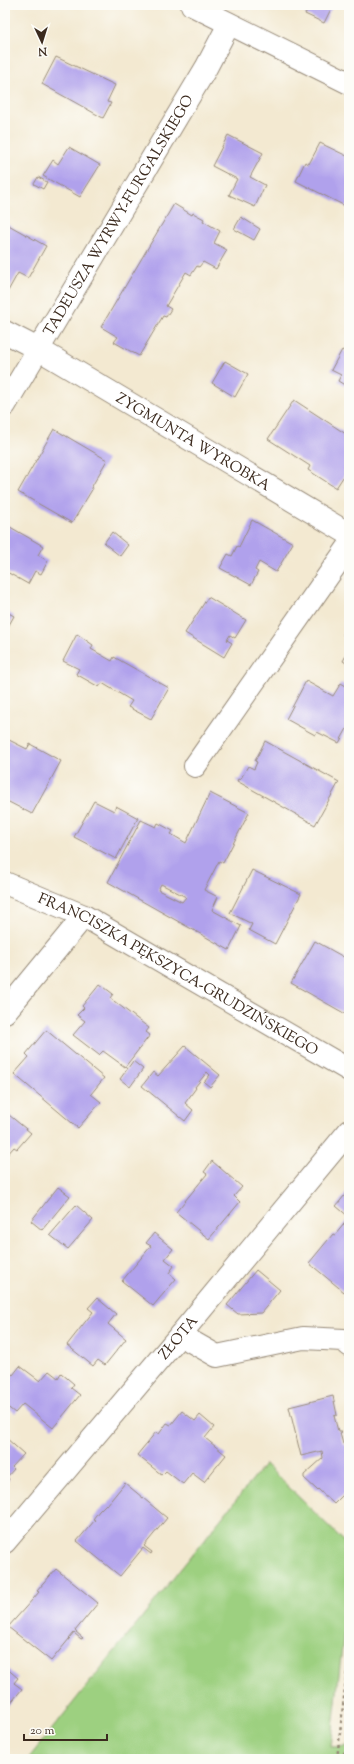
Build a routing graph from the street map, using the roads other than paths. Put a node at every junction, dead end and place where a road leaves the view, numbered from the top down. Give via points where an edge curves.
1 (192, 5) edge
2 (229, 24) junction
3 (349, 83) edge
4 (5, 332) edge
5 (38, 349) junction
6 (5, 405) edge
7 (349, 534) edge
8 (349, 546) edge
9 (195, 766) dead end
10 (5, 883) edge
11 (84, 916) junction
12 (5, 1012) edge
13 (349, 1070) edge
14 (349, 1130) edge
15 (180, 1335) junction
16 (349, 1345) edge
17 (5, 1542) edge

1 - 2 street
2 - 3 street
2 - 5 street, TADEUSZA WYRWY-FURGALSKIEGO via 206,68
4 - 5 street, ZYGMUNTA WYROBKA
5 - 6 street, TADEUSZA WYRWY-FURGALSKIEGO
5 - 7 street, ZYGMUNTA WYROBKA
8 - 9 street
10 - 11 street, FRANCISZKA PĘKSZYCA-GRUDZIŃSKIEGO
11 - 12 street
11 - 13 street, FRANCISZKA PĘKSZYCA-GRUDZIŃSKIEGO
14 - 15 street, ZŁOTA
15 - 16 street via 217,1356 303,1338 344,1340
15 - 17 street, ZŁOTA

